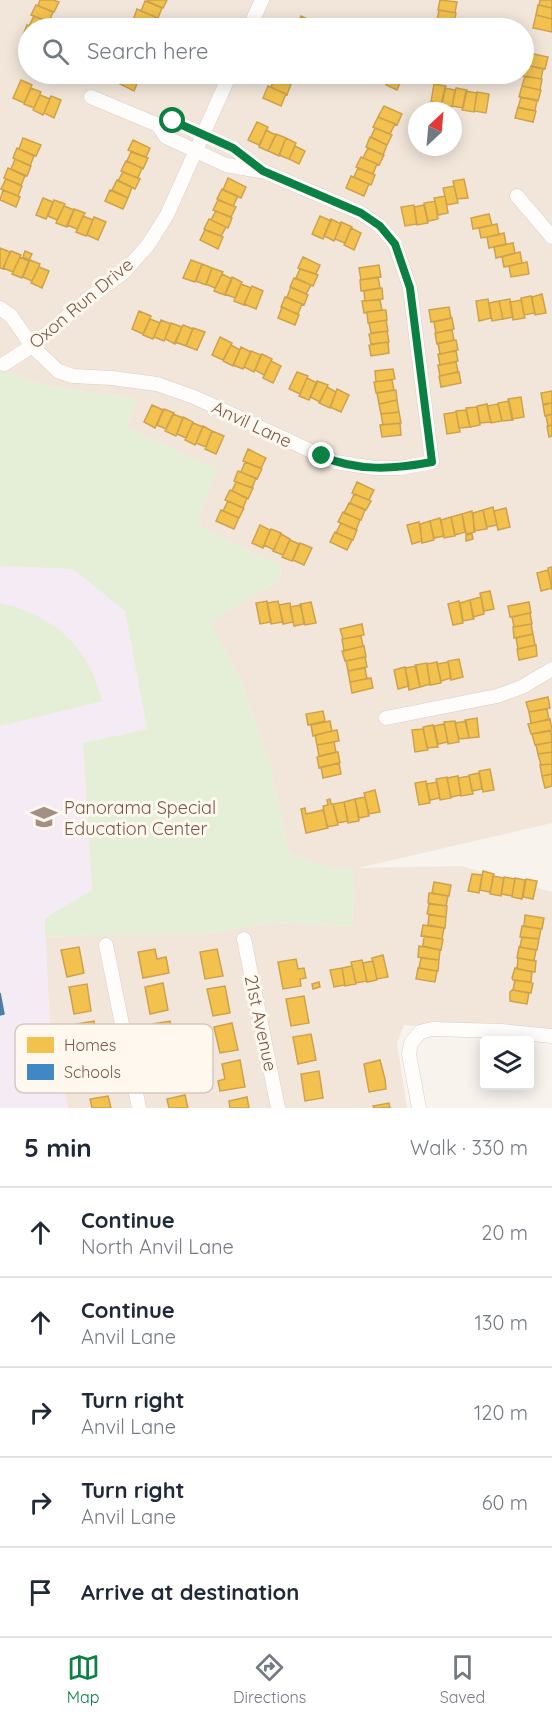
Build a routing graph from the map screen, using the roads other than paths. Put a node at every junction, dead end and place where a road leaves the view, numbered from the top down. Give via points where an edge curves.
1 (262, 0) edge
2 (254, 18) edge
3 (226, 84) edge
4 (91, 97) dead end
5 (158, 125) junction
6 (203, 134) junction
7 (195, 151) junction
8 (263, 171) junction
9 (517, 196) dead end
10 (552, 237) edge
11 (0, 308) edge
12 (32, 346) junction
13 (4, 364) dead end
14 (552, 669) edge
15 (386, 718) dead end
16 (244, 939) dead end
17 (106, 945) dead end
18 (122, 1024) edge
19 (552, 1036) edge
20 (136, 1093) edge
21 (139, 1108) edge
22 (278, 1108) edge
23 (419, 1108) edge

1 - 2 street
3 - 6 street, Oxon Run Drive
4 - 5 street
5 - 6 street, Anvil Lane via 173,121
5 - 7 street via 166,137
6 - 7 street, Oxon Run Drive
6 - 8 street, Anvil Lane via 233,148
7 - 8 street via 226,165
7 - 12 street, Oxon Run Drive via 167,215 148,245 124,272
8 - 12 street, Anvil Lane via 361,213 380,226 395,244 410,288 432,462 400,468 335,462 157,384 73,376 58,371
9 - 10 street
11 - 12 street via 11,316
12 - 13 street, Oxon Run Drive
14 - 15 street via 498,696
16 - 22 street, 21st Avenue
17 - 18 street
19 - 23 street via 424,1030 411,1043 409,1054
20 - 21 street

